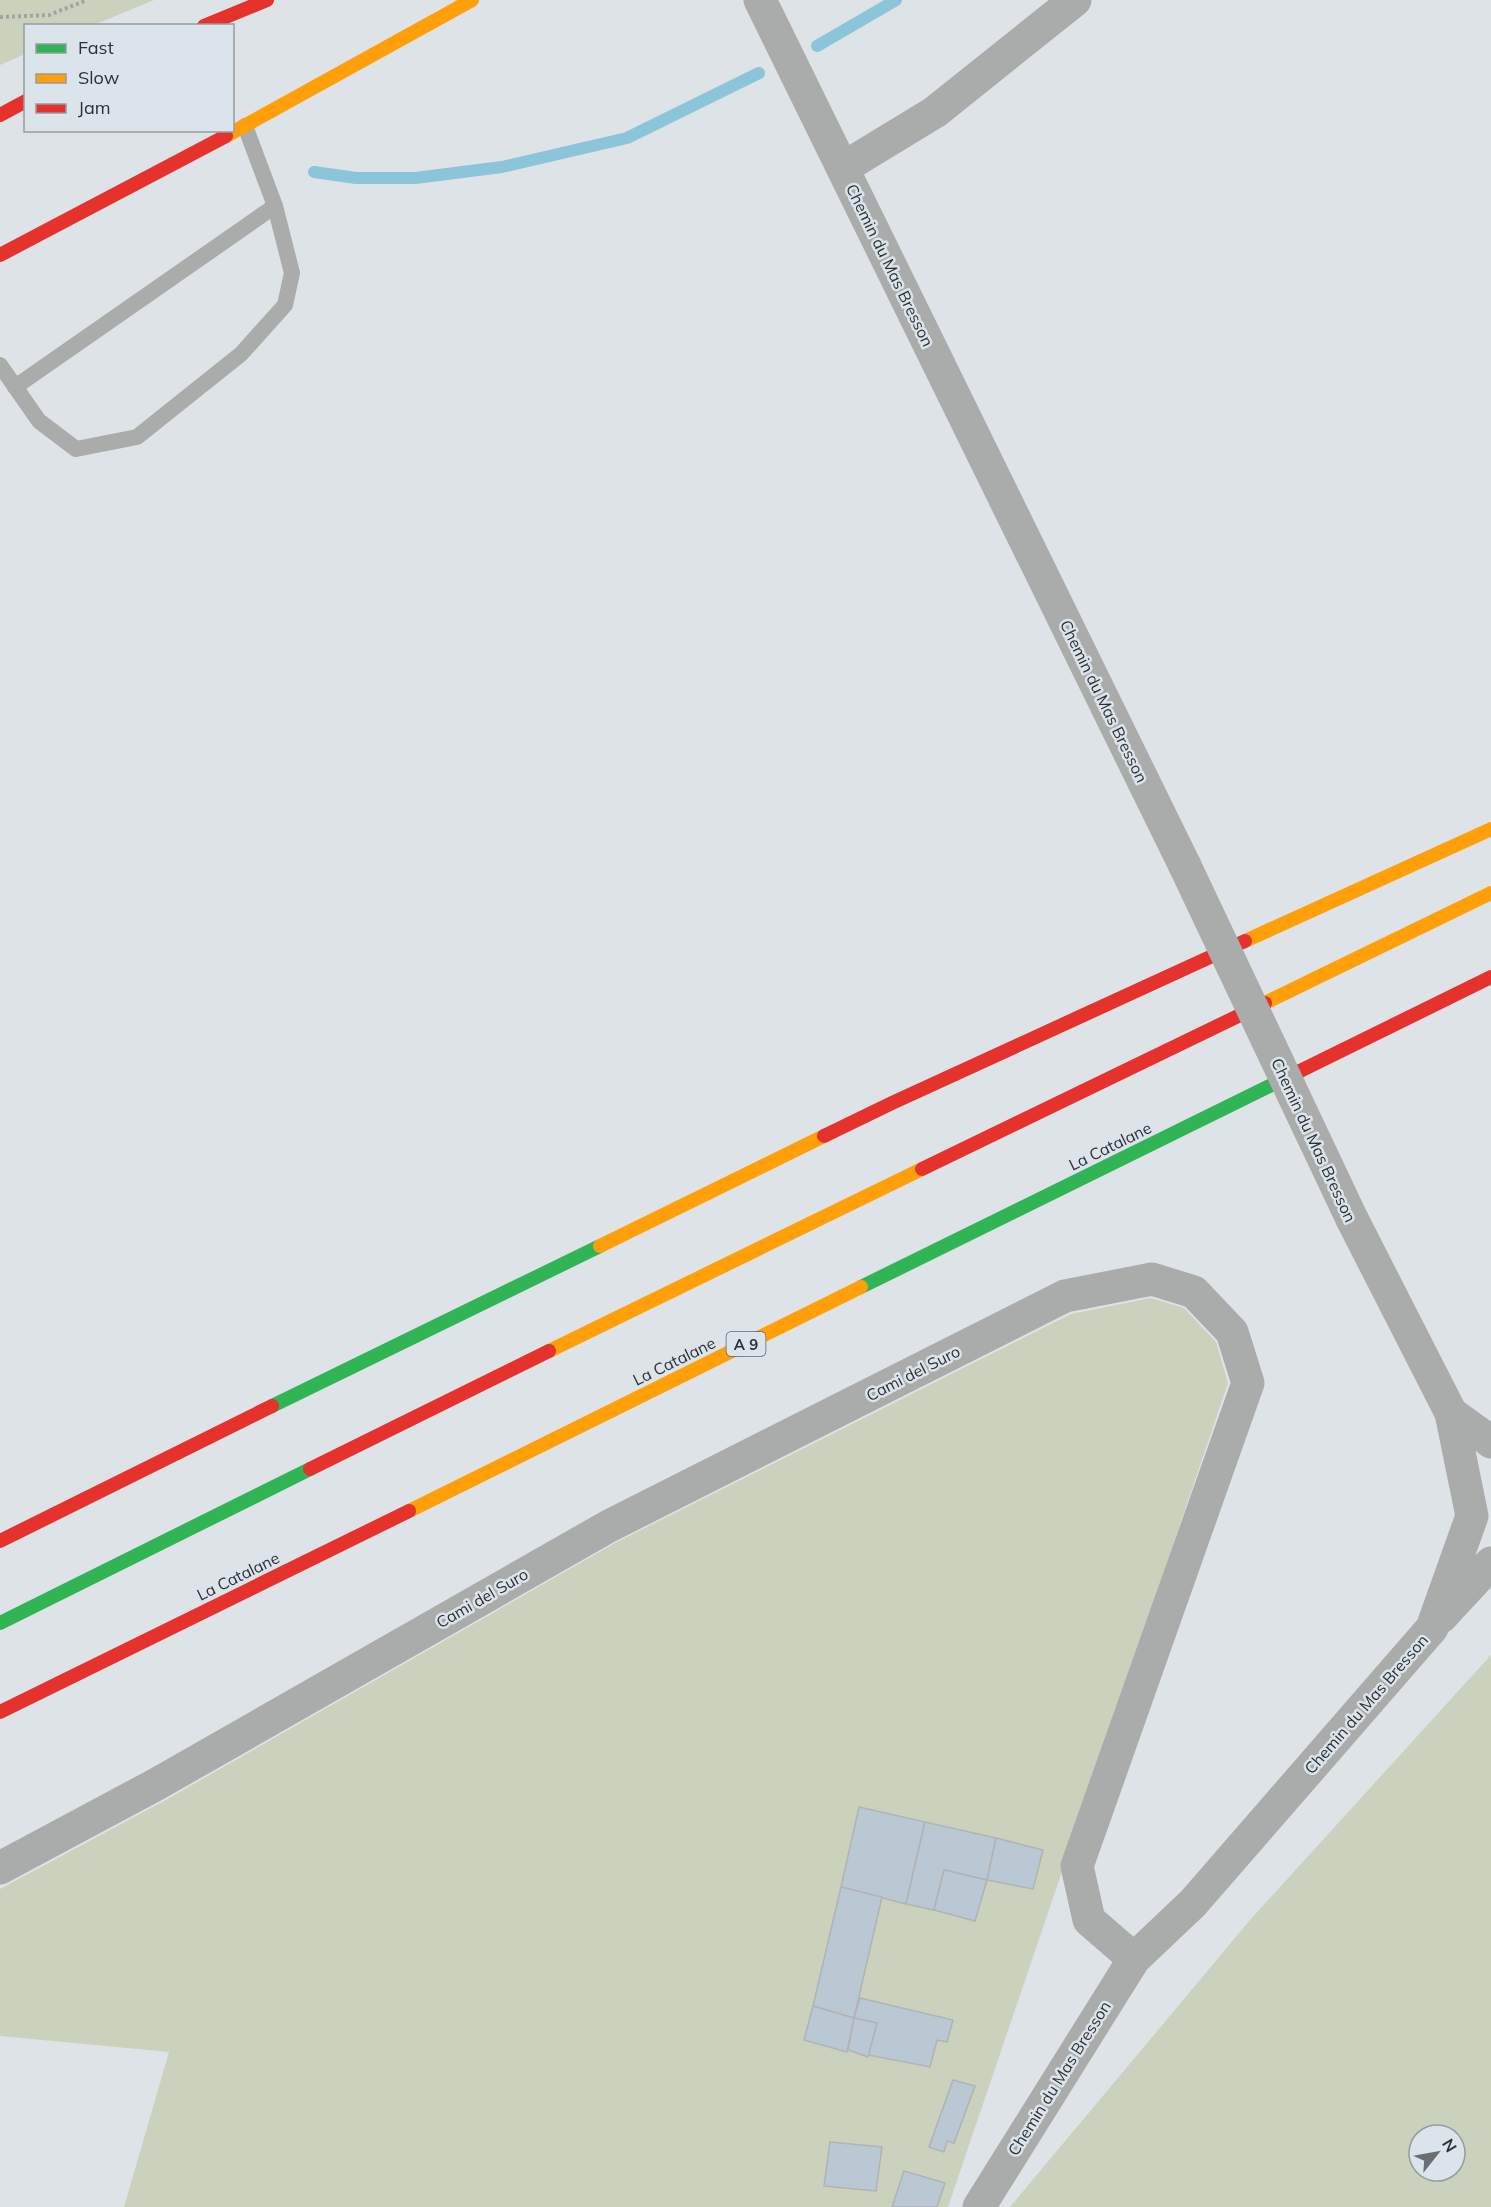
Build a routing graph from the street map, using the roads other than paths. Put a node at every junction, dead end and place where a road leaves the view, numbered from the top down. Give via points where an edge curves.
1 (267, 0) edge
2 (472, 0) edge
3 (760, 0) edge
4 (1075, 0) edge
5 (209, 24) edge
6 (24, 102) edge
7 (0, 115) edge
8 (244, 126) junction
9 (234, 131) edge
10 (233, 132) edge
11 (843, 168) junction
12 (275, 206) junction
13 (0, 255) edge
14 (0, 365) edge
15 (15, 387) junction
16 (1491, 829) edge
17 (1491, 893) edge
18 (1491, 977) edge
19 (1451, 1413) junction
20 (1491, 1442) edge
21 (0, 1541) edge
22 (1491, 1563) edge
23 (0, 1623) edge
24 (1432, 1628) junction
25 (0, 1712) edge
26 (0, 1868) edge
27 (1134, 1959) junction
28 (979, 2207) edge

1 - 5 highway
2 - 8 highway
3 - 11 street, Chemin du Mas Bresson
4 - 11 street via 935,112
6 - 7 highway
8 - 9 highway
8 - 12 lane
10 - 13 highway
11 - 19 street, Chemin du Mas Bresson, bridge via 1185,866 1352,1220
12 - 15 lane
12 - 15 lane via 292,273 285,304 241,354 137,437 76,449 39,421
14 - 15 lane
16 - 21 highway via 892,1103
17 - 23 highway via 597,1327
18 - 25 highway, La Catalane / A 9
19 - 20 street
19 - 24 street, Chemin du Mas Bresson via 1472,1516
22 - 24 street
24 - 27 street, Chemin du Mas Bresson via 1193,1903
26 - 27 street, Cami del Suro via 155,1785 619,1520 1065,1296 1152,1279 1194,1292 1232,1332 1248,1383 1077,1866 1089,1920
27 - 28 street, Chemin du Mas Bresson

